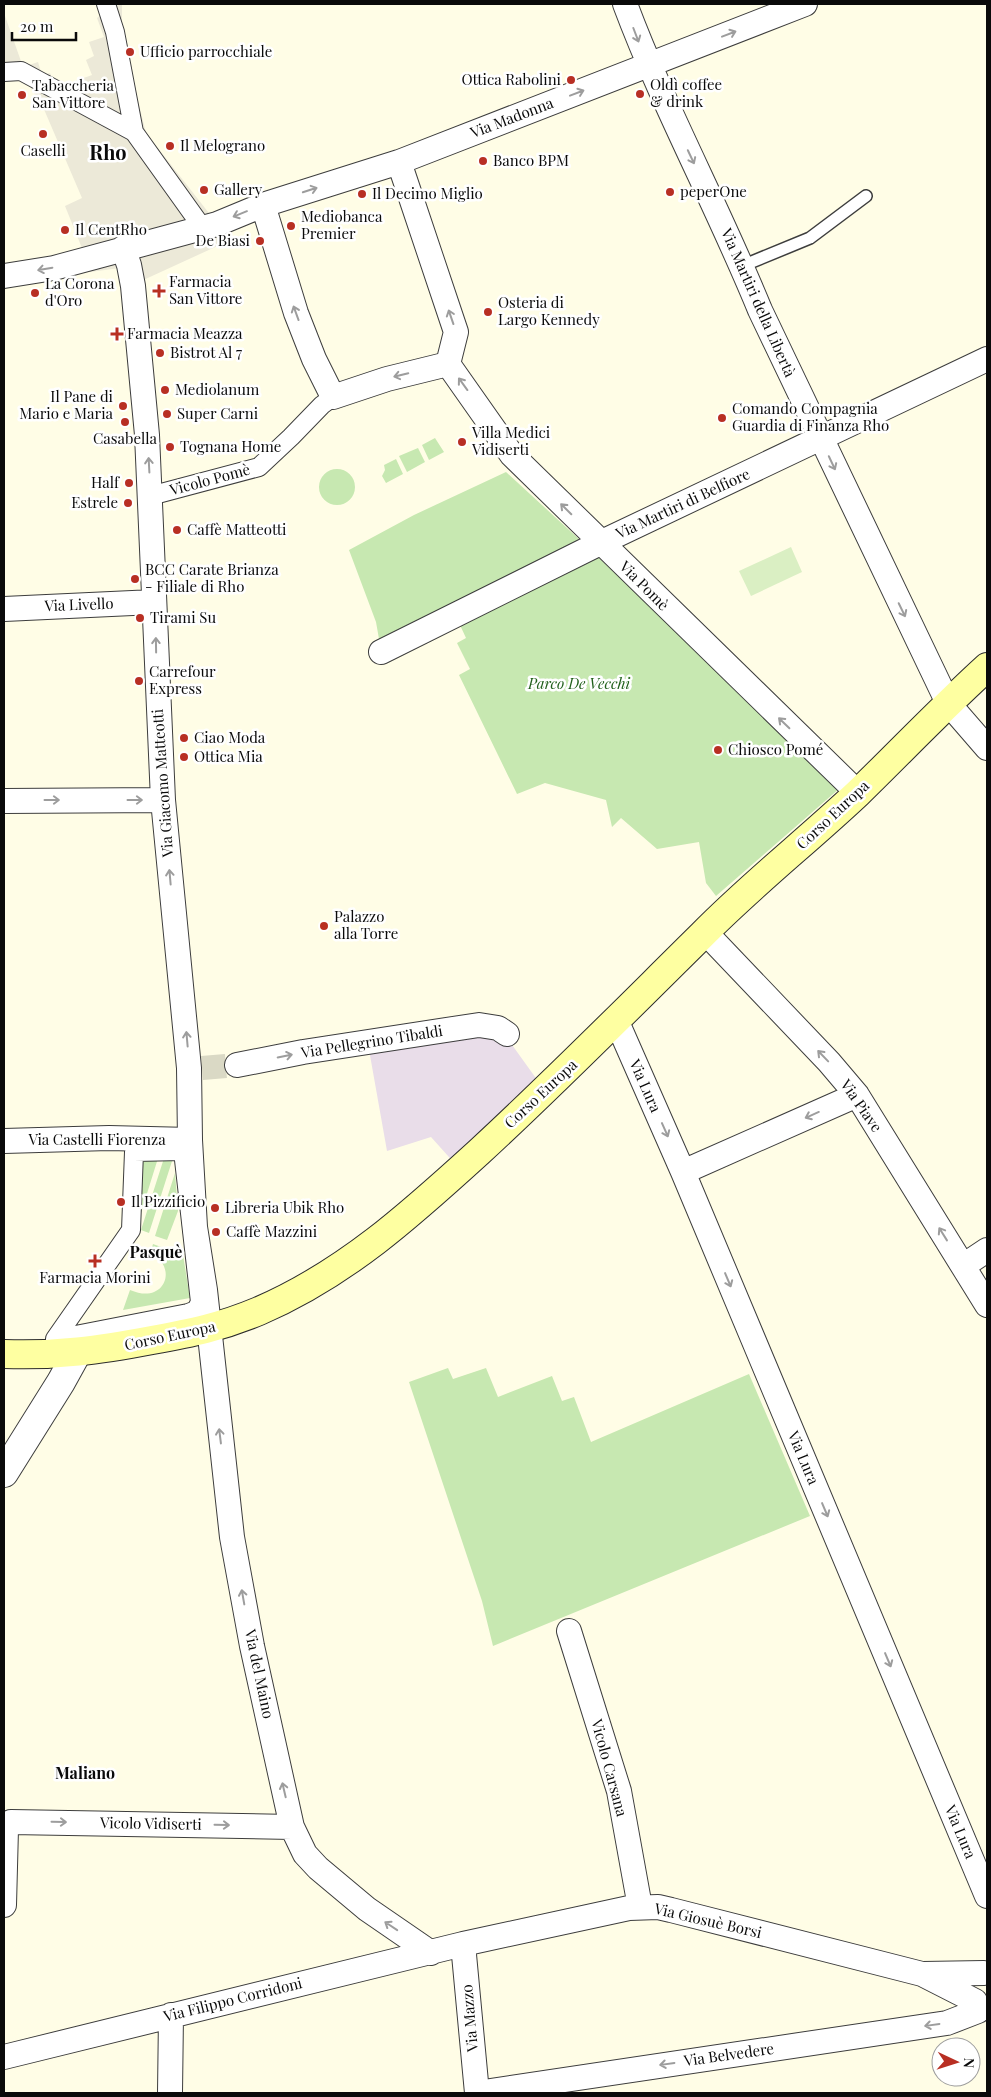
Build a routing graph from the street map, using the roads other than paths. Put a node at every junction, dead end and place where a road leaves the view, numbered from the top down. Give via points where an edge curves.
1 (106, 4) edge
2 (625, 4) edge
3 (805, 4) edge
4 (648, 65) junction
5 (12, 72) edge
6 (134, 132) junction
7 (400, 162) junction
8 (866, 196) dead end
9 (263, 205) junction
10 (209, 226) junction
11 (124, 248) junction
12 (742, 266) junction
13 (4, 276) edge
14 (987, 359) edge
15 (448, 364) junction
16 (333, 397) junction
17 (821, 439) junction
18 (150, 496) junction
19 (600, 543) junction
20 (154, 602) junction
21 (4, 608) edge
22 (381, 652) dead end
23 (987, 667) edge
24 (948, 703) junction
25 (987, 748) edge
26 (858, 793) junction
27 (162, 800) junction
28 (4, 801) edge
29 (705, 932) junction
30 (617, 1022) junction
31 (506, 1034) dead end
32 (237, 1065) tunnel mouth
33 (857, 1095) junction
34 (4, 1140) edge
35 (187, 1146) junction
36 (683, 1172) junction
37 (987, 1250) edge
38 (963, 1266) junction
39 (987, 1305) edge
40 (208, 1330) junction
41 (77, 1353) junction
42 (4, 1354) edge
43 (4, 1473) edge
44 (569, 1631) dead end
45 (292, 1827) junction
46 (987, 1896) edge
47 (4, 1905) edge
48 (640, 1907) junction
49 (463, 1944) junction
50 (431, 1953) junction
51 (986, 1973) edge
52 (922, 1974) junction
53 (980, 2010) edge
54 (171, 2015) junction
55 (4, 2057) edge
56 (170, 2093) edge
57 (477, 2093) edge

1 - 6 street via 115,32
2 -> 4 street, Via Martiri della Libertà
4 -> 3 street, Via Madonna
7 -> 4 street, Via Madonna
4 -> 12 street, Via Martiri della Libertà
5 - 6 street
6 - 10 street
9 -> 7 street, Via Madonna
15 -> 7 street via 456,332
8 - 12 lane via 810,238
9 -> 10 street, Via Madonna
16 -> 9 street via 296,313
10 - 11 street, Via Madonna
11 -> 13 street, Via Madonna via 54,268
18 -> 11 street, Via Giacomo Matteotti via 133,286
12 - 17 street, Via Martiri della Libertà
14 - 17 street, Via Martiri di Belfiore
15 -> 16 street, Vicolo Pomè via 348,390
19 -> 15 street, Via Pomè via 512,455
16 - 18 street, Vicolo Pomè via 258,467
17 - 19 street, Via Martiri di Belfiore
17 -> 24 street, Via Martiri della Libertà
18 - 20 street, Via Giacomo Matteotti
19 - 22 street, Via Martiri di Belfiore
26 -> 19 street, Via Pomè
20 - 21 street, Via Livello
27 -> 20 street, Via Giacomo Matteotti
23 - 24 main road, Corso Europa
24 - 25 street, Via Martiri della Libertà
24 - 26 main road, Corso Europa
26 - 29 main road, Corso Europa
28 -> 27 street
35 -> 27 street, Via Giacomo Matteotti via 195,1068
29 - 30 main road, Corso Europa
33 -> 29 street, Via Piave
30 -> 36 street, Via Lura
30 - 40 main road, Corso Europa via 408,1218 340,1267 262,1309
32 -> 31 street, Via Pellegrino Tibaldi via 478,1025 498,1028
33 -> 36 street
38 -> 33 street, Via Piave
34 - 35 street, Via Castelli Fiorenza via 108,1138
35 - 35 street via 200,1302 196,1310 55,1339 131,1230 134,1152
35 - 40 street, Via del Maino
36 -> 46 street, Via Lura
37 - 38 street
38 - 39 street, Via Piave
40 - 41 main road, Corso Europa
45 -> 40 street, Via del Maino via 232,1537
41 - 42 main road, Corso Europa
41 - 43 street
44 - 48 street, Vicolo Carsana via 619,1791
47 -> 45 street, Vicolo Vidiserti via 6,1829 11,1822
50 -> 45 street, Via del Maino via 367,1910 318,1868 306,1854
48 - 49 street, Via Giosuè Borsi via 613,1910
48 - 52 street, Via Giosuè Borsi via 671,1910
49 - 50 street, Via Filippo Corridoni
49 - 57 street, Via Mazzo
50 - 54 street, Via Filippo Corridoni
51 - 52 street, Via Giosuè Borsi
51 - 53 street via 976,1984 974,1992
52 - 53 street, Via Giosuè Borsi
53 -> 57 street, Via Belvedere via 947,2023
54 - 55 street, Via Filippo Corridoni
54 - 56 street

